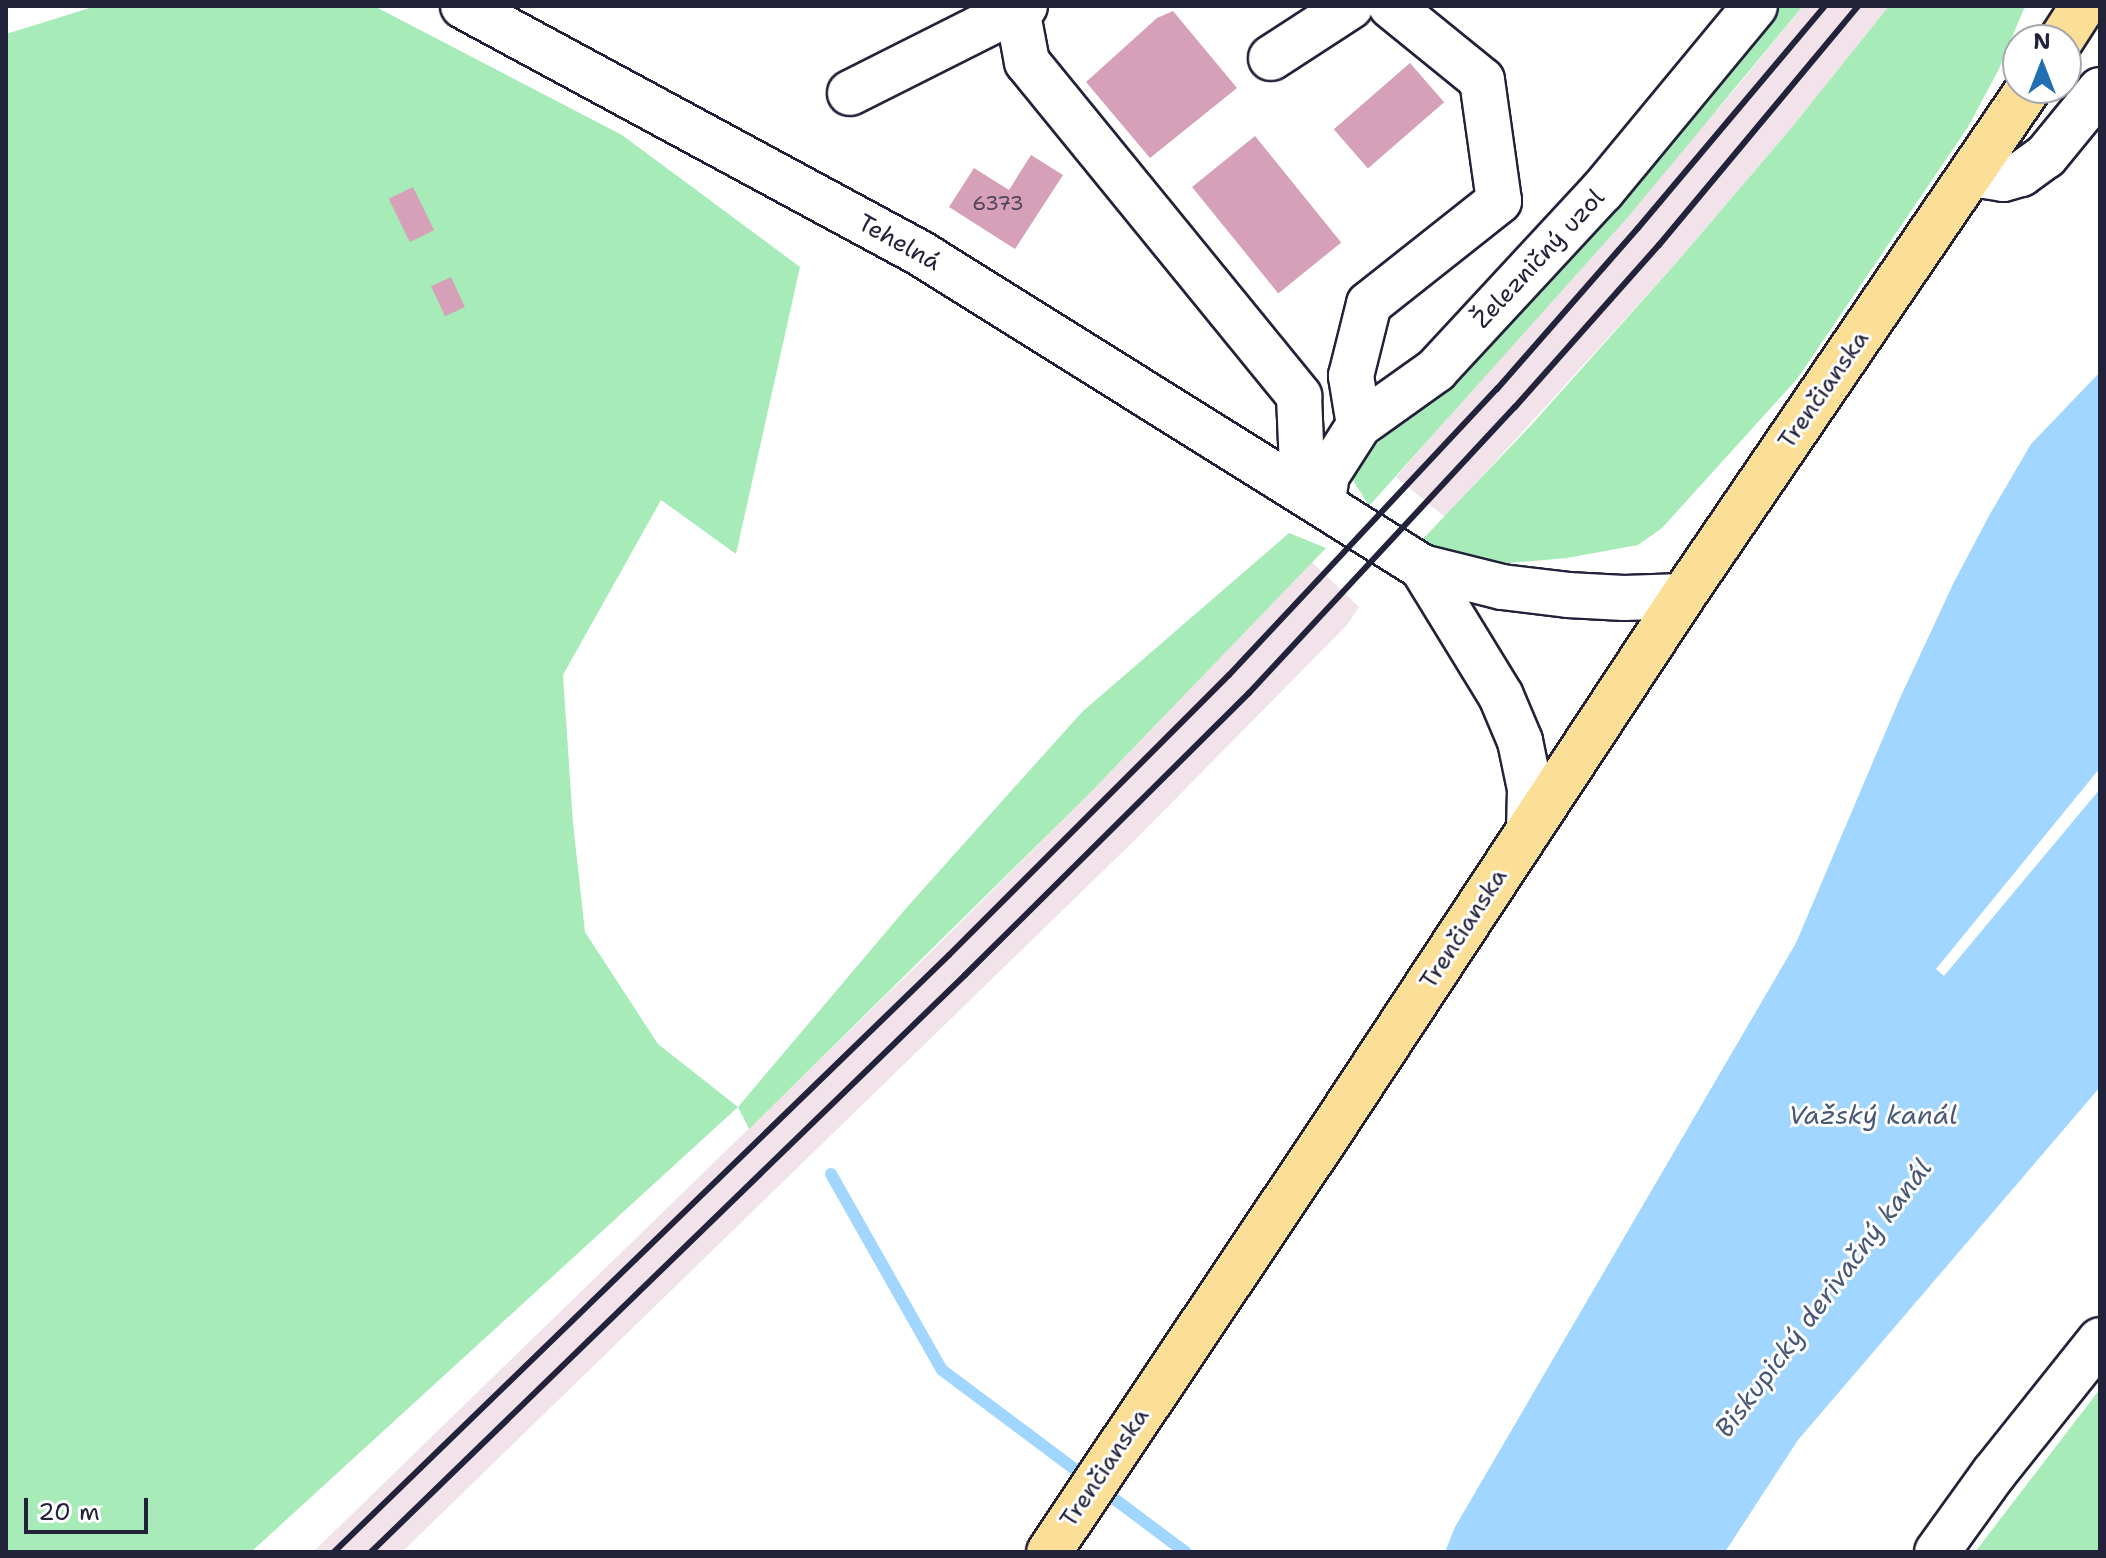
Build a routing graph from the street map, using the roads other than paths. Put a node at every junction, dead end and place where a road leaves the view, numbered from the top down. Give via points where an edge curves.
1 (463, 6) edge
2 (1351, 6) edge
3 (1391, 6) edge
4 (1755, 6) edge
5 (2083, 6) edge
6 (1021, 7) edge
7 (2071, 24) edge
8 (1271, 58) dead end
9 (2100, 90) edge
10 (850, 93) dead end
11 (2018, 104) edge
12 (1974, 169) junction
13 (1359, 425) junction
14 (1313, 496) junction
15 (1422, 567) junction
16 (1683, 596) junction
17 (1529, 830) junction
18 (2100, 1340) edge
19 (1049, 1551) edge
20 (1937, 1552) edge

1 - 14 street, Tehelná via 920,253
2 - 8 street
3 - 13 street via 1482,80 1499,201 1369,304 1351,376
4 - 13 street, Železničný uzol via 1602,191 1436,370
5 - 7 main road
6 - 10 street
6 - 14 street via 1027,62 1299,396
9 - 12 street via 2046,156 2021,174 2003,179
11 - 12 main road, Trenčianska
12 - 16 main road, Trenčianska
13 - 14 street, Železničný uzol
14 - 15 street, Tehelná
15 - 16 street via 1502,587 1568,595
15 - 17 street via 1501,696 1520,741 1530,789
16 - 17 main road, Trenčianska
17 - 19 main road, Trenčianska
18 - 20 street

